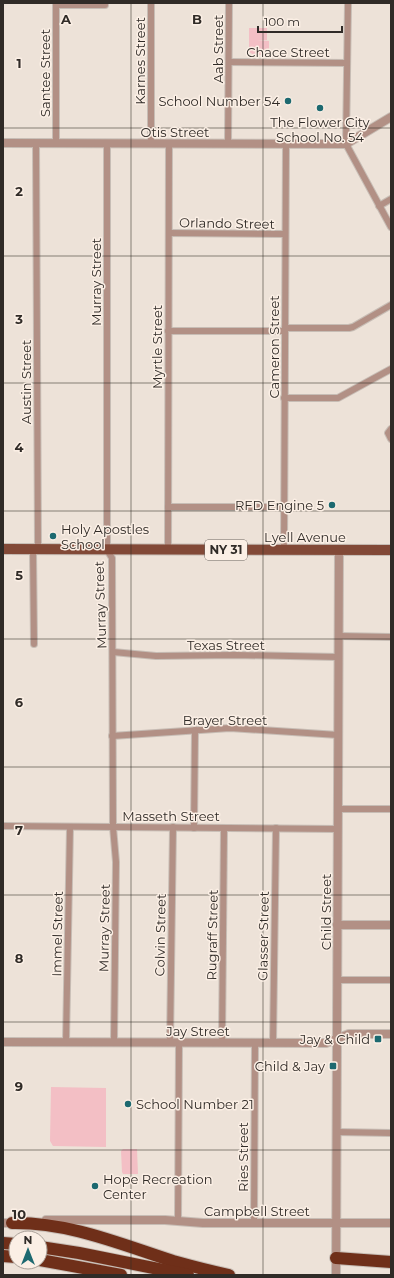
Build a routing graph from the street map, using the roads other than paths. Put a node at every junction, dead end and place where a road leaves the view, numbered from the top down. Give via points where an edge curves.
1 (151, 3) edge
2 (229, 3) edge
3 (348, 3) edge
4 (56, 4) edge
5 (105, 5) dead end
6 (229, 62) junction
7 (347, 63) junction
8 (391, 117) edge
9 (3, 143) edge
10 (36, 143) junction
11 (56, 144) junction
12 (107, 144) junction
13 (151, 144) junction
14 (169, 144) junction
15 (228, 144) junction
16 (286, 144) junction
17 (346, 144) junction
18 (391, 199) edge
19 (379, 206) junction
20 (391, 227) edge
21 (169, 234) junction
22 (285, 234) junction
23 (391, 305) edge
24 (285, 330) junction
25 (168, 331) junction
26 (391, 369) edge
27 (284, 398) junction
28 (391, 429) edge
29 (391, 439) edge
30 (168, 507) junction
31 (284, 507) junction
32 (3, 549) edge
33 (35, 550) junction
34 (107, 550) junction
35 (168, 550) junction
36 (284, 550) junction
37 (339, 550) junction
38 (391, 550) edge
39 (338, 636) junction
40 (391, 637) edge
41 (34, 644) dead end
42 (113, 652) junction
43 (338, 657) junction
44 (195, 730) junction
45 (338, 735) junction
46 (112, 736) junction
47 (338, 809) junction
48 (391, 809) edge
49 (3, 826) edge
50 (70, 827) junction
51 (113, 827) junction
52 (173, 827) junction
53 (194, 828) junction
54 (224, 828) junction
55 (276, 828) junction
56 (338, 829) junction
57 (338, 925) junction
58 (391, 925) edge
59 (337, 980) junction
60 (391, 980) edge
61 (391, 1034) edge
62 (337, 1038) junction
63 (3, 1042) edge
64 (66, 1042) junction
65 (114, 1042) junction
66 (170, 1043) junction
67 (179, 1043) junction
68 (222, 1043) junction
69 (255, 1043) junction
70 (273, 1043) junction
71 (337, 1132) junction
72 (391, 1132) edge
73 (178, 1221) junction
74 (8, 1223) edge
75 (254, 1223) junction
76 (336, 1223) junction
77 (391, 1223) edge
78 (48, 1248) edge
79 (48, 1261) edge
80 (336, 1261) junction
81 (391, 1262) edge
82 (121, 1275) edge
83 (188, 1275) edge
84 (229, 1275) edge
85 (336, 1275) edge

1 - 13 street, Karnes Street
2 - 6 street, Aab Street
3 - 7 street
4 - 5 street
4 - 11 street, Santee Street
6 - 7 street, Chace Street
6 - 15 street, Aab Street
7 - 17 street
8 - 17 street
9 - 10 street, Otis Street
10 - 11 street, Otis Street
10 - 33 street, Austin Street
11 - 12 street, Otis Street
12 - 13 street, Otis Street
12 - 34 street, Murray Street
13 - 14 street, Otis Street
14 - 15 street, Otis Street
14 - 21 street, Myrtle Street
15 - 16 street, Otis Street
16 - 17 street, Otis Street
16 - 22 street, Cameron Street
17 - 19 street
18 - 19 street
19 - 20 street
21 - 22 street, Orlando Street
21 - 25 street, Myrtle Street
22 - 24 street, Cameron Street
23 - 24 street via 349,328
24 - 25 street
24 - 27 street, Cameron Street
25 - 30 street, Myrtle Street
26 - 27 street via 338,398
27 - 31 street, Cameron Street
28 - 29 street via 388,432
30 - 31 street
30 - 35 street, Myrtle Street
31 - 36 street, Cameron Street
32 - 33 main road, Lyell Avenue / NY 31
33 - 34 main road, Lyell Avenue / NY 31
33 - 41 street, Austin Street
34 - 35 main road, Lyell Avenue / NY 31
34 - 42 street, Murray Street via 112,558
35 - 36 main road, Lyell Avenue / NY 31
36 - 37 main road, Lyell Avenue / NY 31
37 - 38 main road, Lyell Avenue / NY 31
37 - 39 street, Child Street
39 - 40 street
39 - 43 street, Child Street
42 - 43 street, Texas Street via 156,656
42 - 46 street, Murray Street
43 - 45 street, Child Street
44 - 45 street, Brayer Street via 230,728
44 - 46 street, Brayer Street
44 - 53 street
45 - 47 street, Child Street
46 - 51 street, Murray Street
47 - 48 street
47 - 56 street, Child Street
49 - 50 street, Masseth Street
50 - 51 street, Masseth Street
50 - 64 street, Immel Street
51 - 52 street, Masseth Street
51 - 65 street, Murray Street via 116,862
52 - 53 street, Masseth Street
52 - 66 street, Colvin Street
53 - 54 street, Masseth Street
54 - 55 street, Masseth Street
54 - 68 street, Rugraff Street
55 - 56 street, Masseth Street
55 - 70 street, Glasser Street
56 - 57 street, Child Street
57 - 58 street
57 - 59 street, Child Street
59 - 60 street
59 - 62 street, Child Street
61 - 62 street, Jay Street via 348,1034
62 - 70 street, Jay Street via 326,1043
62 - 71 street, Child Street
63 - 64 street, Jay Street
64 - 65 street, Jay Street
65 - 66 street, Jay Street
66 - 67 street, Jay Street
67 - 68 street, Jay Street
67 - 73 street
68 - 69 street, Jay Street
69 - 70 street, Jay Street
69 - 75 street, Ries Street
71 - 72 street
71 - 76 street, Child Street
73 - 74 street, Campbell Street via 53,1220
73 - 75 street, Campbell Street
74 - 84 highway via 42,1224 79,1231
75 - 76 street, Campbell Street
76 - 77 street, Campbell Street
76 - 80 street, Child Street
78 - 83 highway
79 - 82 highway
80 - 81 highway
80 - 85 street, Child Street

